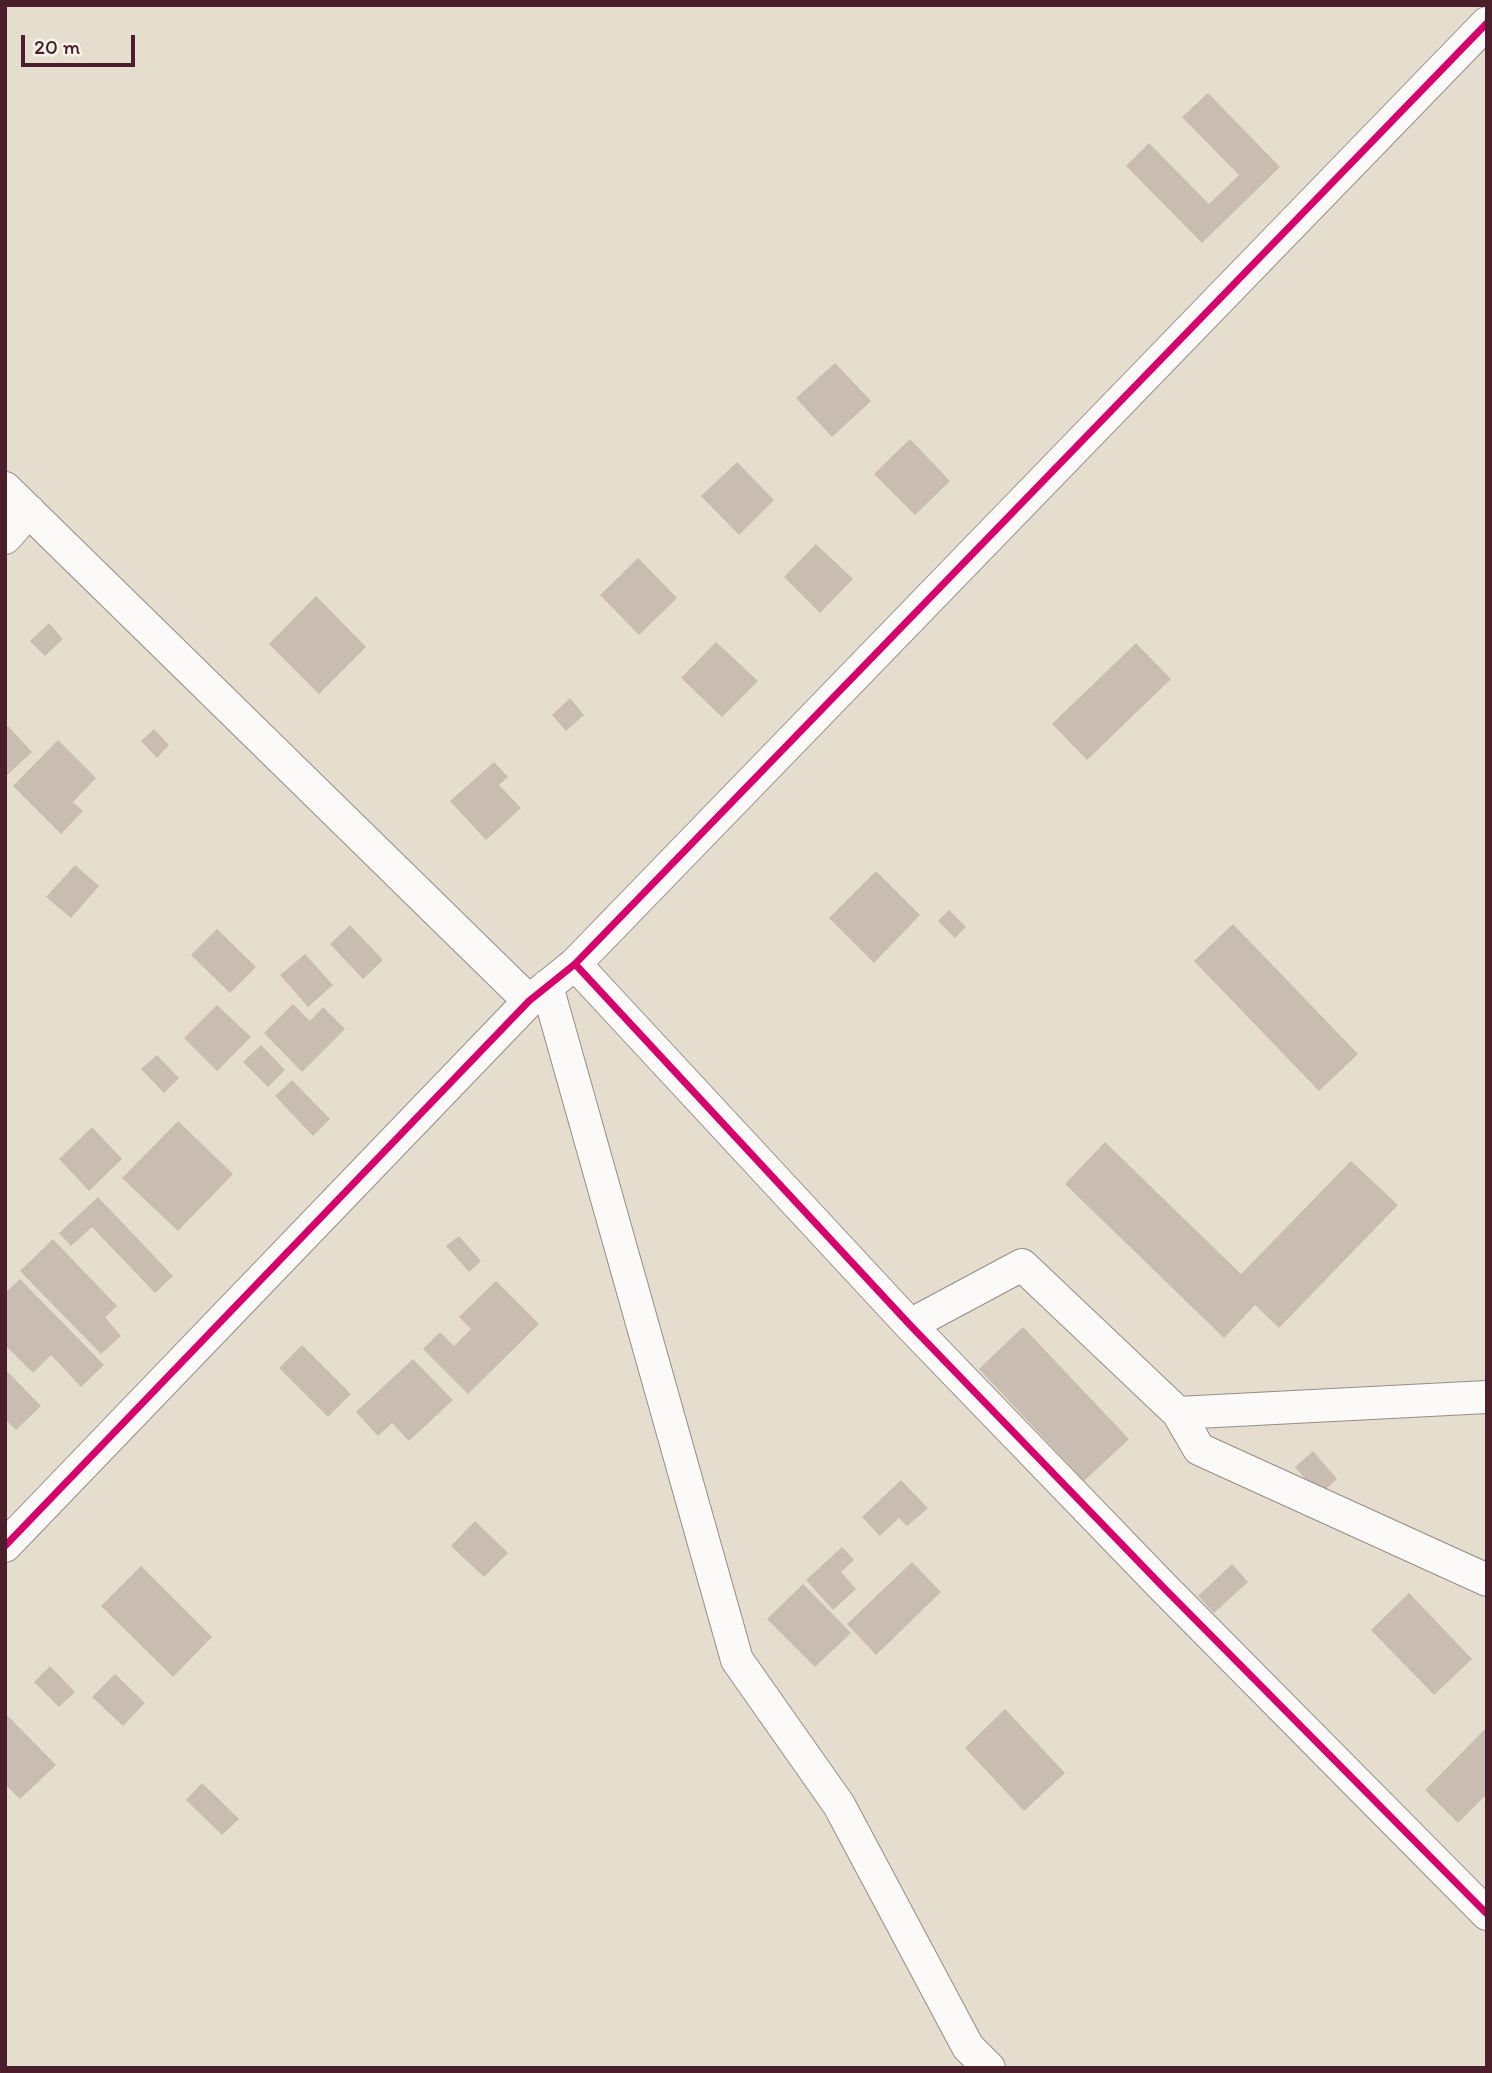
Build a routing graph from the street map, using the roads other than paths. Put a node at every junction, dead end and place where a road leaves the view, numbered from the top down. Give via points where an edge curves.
1 (1487, 23) edge
2 (5, 488) edge
3 (29, 511) junction
4 (5, 538) edge
5 (575, 964) junction
6 (538, 993) junction
7 (911, 1325) junction
8 (1487, 1397) edge
9 (1178, 1412) junction
10 (5, 1546) edge
11 (1487, 1580) edge
12 (1487, 1914) edge
13 (989, 2068) edge

1 - 5 street
2 - 3 street
3 - 4 street
3 - 6 street
5 - 6 street
5 - 7 street
6 - 10 street
6 - 13 street via 737,1660 839,1805 968,2047
7 - 9 street via 1022,1265
7 - 12 street
8 - 9 street
9 - 11 street via 1199,1449

